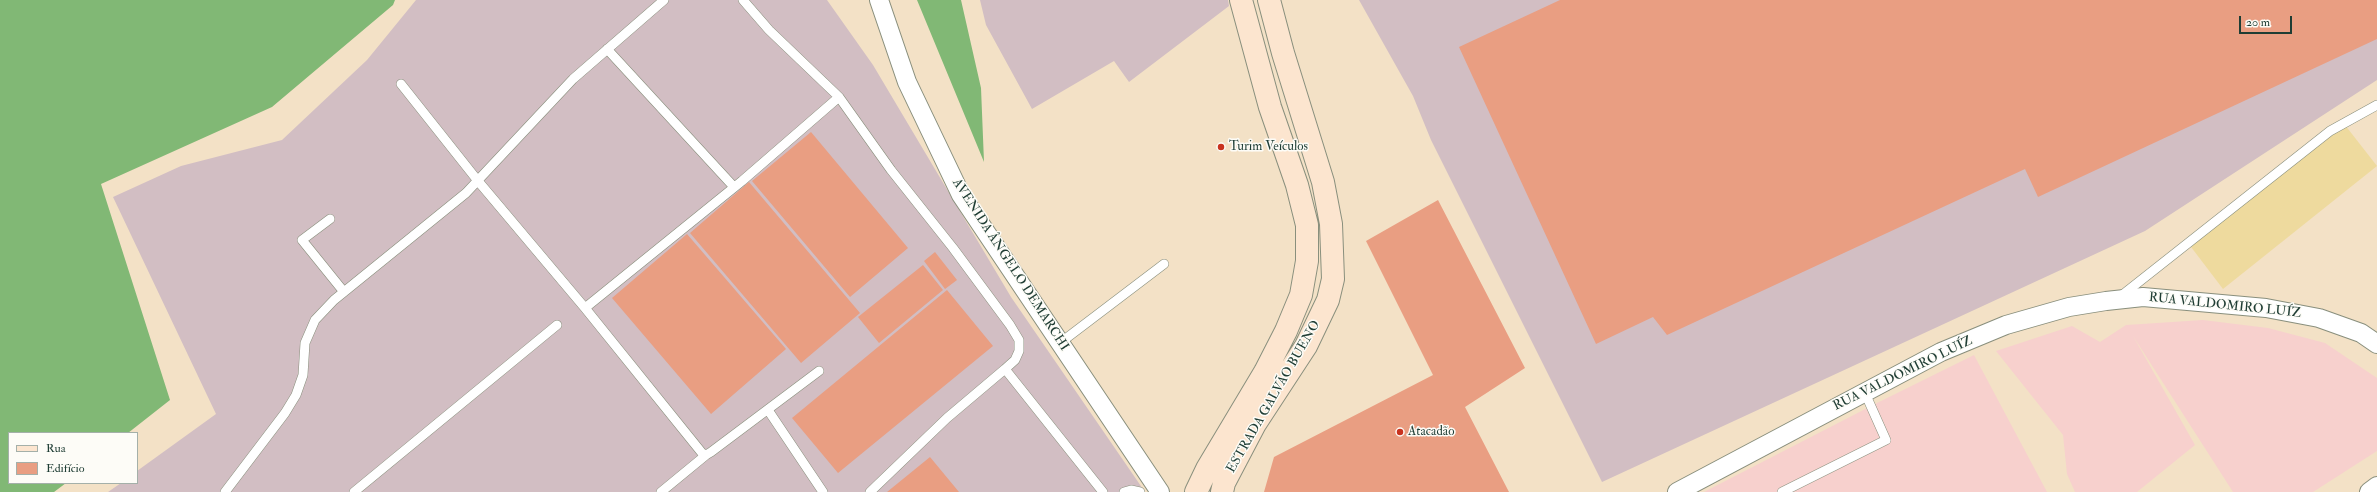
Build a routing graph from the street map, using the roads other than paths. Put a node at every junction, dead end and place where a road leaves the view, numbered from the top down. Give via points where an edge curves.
1 (664, 0) edge
2 (743, 0) edge
3 (879, 0) edge
4 (1240, 0) edge
5 (1269, 0) edge
6 (606, 49) junction
7 (401, 84) dead end
8 (839, 97) junction
9 (2377, 105) edge
10 (478, 181) junction
11 (734, 187) junction
12 (330, 219) dead end
13 (1164, 264) dead end
14 (344, 292) junction
15 (2117, 300) junction
16 (585, 308) junction
17 (557, 325) dead end
18 (1060, 343) junction
19 (2377, 344) edge
20 (1005, 369) junction
21 (819, 371) dead end
22 (1865, 393) junction
23 (768, 410) junction
24 (706, 455) junction
25 (2377, 486) edge
26 (225, 492) edge
27 (354, 492) edge
28 (661, 492) edge
29 (823, 492) edge
30 (870, 492) edge
31 (1103, 492) edge
32 (1124, 492) edge
33 (1140, 492) edge
34 (1160, 492) edge
35 (1196, 492) edge
36 (1222, 492) edge
37 (1679, 492) edge
38 (1782, 492) edge
39 (2369, 492) edge

1 - 6 lane
2 - 8 lane via 769,30
3 - 18 street, AVENIDA ÂNGELO DEMARCHI via 907,82 961,195
4 - 35 main road, ESTRADA GALVÃO BUENO via 1270,107 1297,185 1307,225 1307,261 1300,295 1286,330 1265,372
5 - 36 main road, ESTRADA GALVÃO BUENO via 1324,182 1331,224 1333,279 1328,300 1306,346 1255,424 1224,483
6 - 10 lane via 574,79
6 - 11 lane
7 - 10 lane
8 - 11 lane
8 - 20 lane via 891,170 1010,325 1018,340 1019,351 1015,360
9 - 15 lane via 2330,131
10 - 14 lane
10 - 16 lane
11 - 16 lane
12 - 14 lane via 302,240
13 - 18 lane
14 - 26 lane via 315,320 308,331 303,375 296,395
15 - 19 street, RUA VALDOMIRO LUÍZ via 2143,297 2177,299 2293,313 2342,325 2361,333
15 - 22 street, RUA VALDOMIRO LUÍZ via 2069,307 2006,325 1941,352
16 - 24 lane
17 - 27 lane
18 - 34 street, AVENIDA ÂNGELO DEMARCHI
20 - 30 lane via 947,418
20 - 31 lane
21 - 23 lane
22 - 37 street, RUA VALDOMIRO LUÍZ
22 - 38 lane via 1886,440
23 - 24 lane
23 - 29 lane
24 - 28 lane
25 - 39 street
32 - 33 lane

